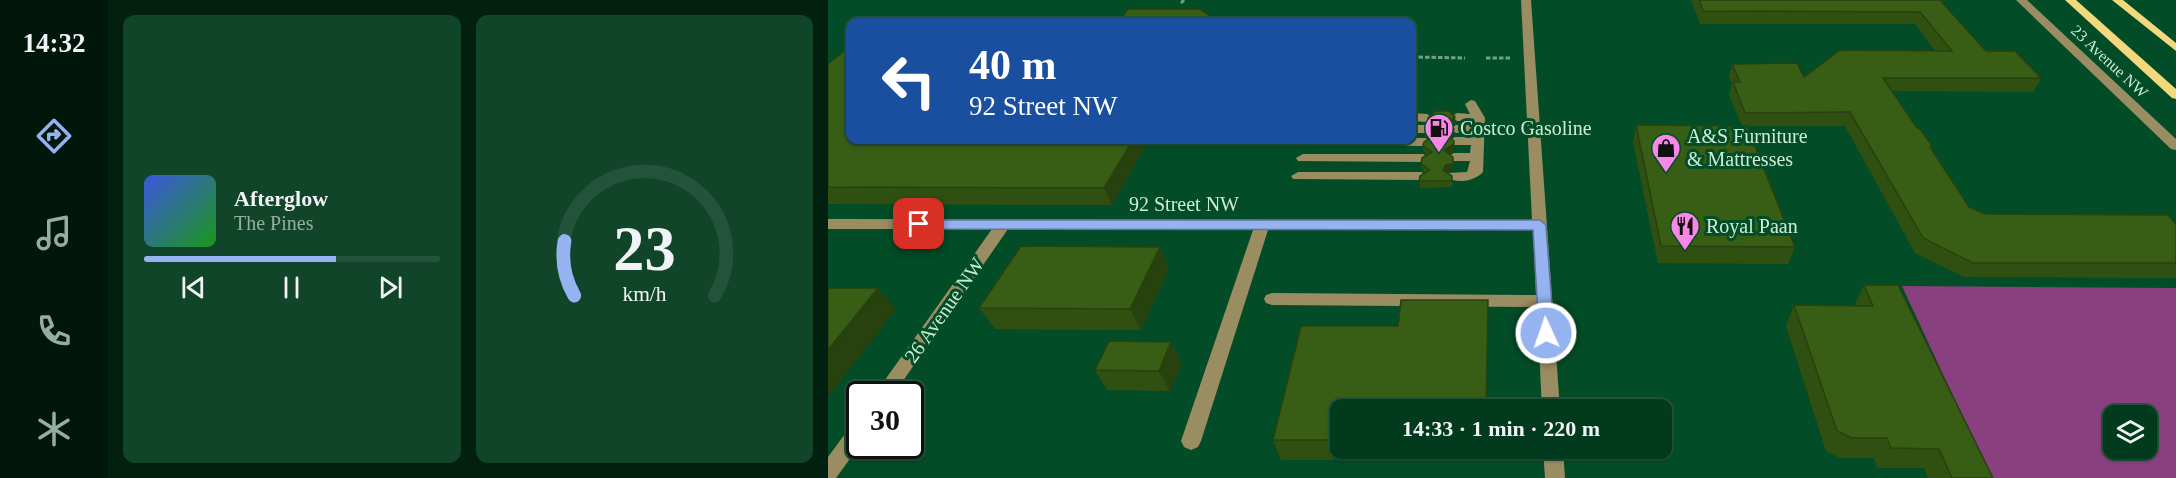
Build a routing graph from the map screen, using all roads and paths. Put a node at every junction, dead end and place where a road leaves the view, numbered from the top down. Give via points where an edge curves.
1 (1526, 0) edge
2 (2021, 0) edge
3 (2070, 0) edge
4 (2115, 0) edge
5 (2176, 48) edge
6 (1416, 57) edge
7 (1465, 58) dead end
8 (1486, 58) dead end
9 (1512, 58) dead end
10 (2176, 95) edge
11 (1471, 104) dead end
12 (1416, 126) edge
13 (1416, 130) edge
14 (1416, 134) edge
15 (1416, 138) edge
16 (1478, 140) junction
17 (1424, 144) junction
18 (1455, 144) junction
19 (2176, 146) edge
20 (1004, 224) junction
21 (1262, 225) junction
22 (1540, 225) junction
23 (830, 226) edge
24 (1272, 299) dead end
25 (1545, 301) junction
26 (893, 381) edge
27 (1550, 399) edge
28 (1191, 441) dead end
29 (846, 449) edge
30 (1554, 459) edge
31 (828, 474) edge
32 (1555, 478) edge

1 - 22 street
2 - 19 street, 23 Avenue NW
3 - 10 main road, 23 Avenue NW
4 - 5 main road
6 - 7 path
8 - 9 path
11 - 16 street
12 - 17 street
13 - 17 street
14 - 17 street
15 - 17 street
16 - 18 street
16 - 18 street
16 - 18 street
17 - 17 street via 1303,158
20 - 21 street, 92 Street NW
20 - 23 street, 92 Street NW
20 - 26 street, 26 Avenue NW
21 - 22 street, 92 Street NW
21 - 28 street
22 - 25 street
24 - 25 street
25 - 27 street
29 - 31 street
30 - 32 street

